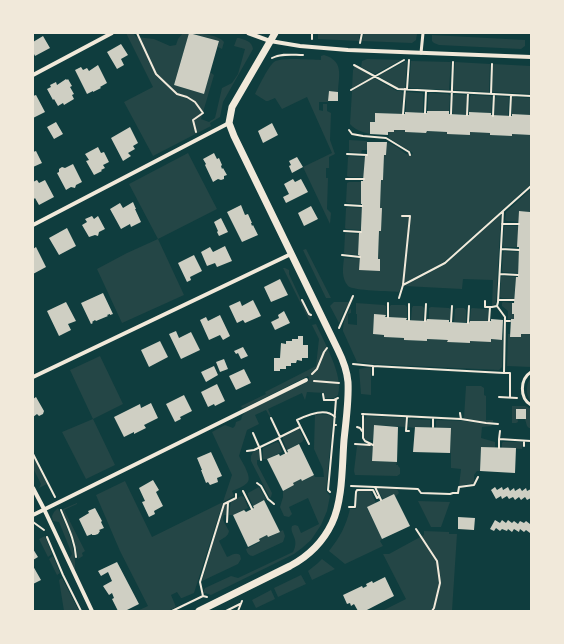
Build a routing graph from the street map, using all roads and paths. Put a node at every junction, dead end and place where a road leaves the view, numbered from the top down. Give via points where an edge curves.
1 (112, 33) edge
2 (137, 33) edge
3 (248, 33) edge
4 (275, 33) edge
5 (312, 33) edge
6 (362, 33) edge
7 (423, 33) edge
8 (270, 41) junction
9 (360, 42) dead end
10 (312, 47) junction
11 (421, 53) junction
12 (531, 57) edge
13 (453, 60) dead end
14 (268, 61) dead end
15 (492, 62) dead end
16 (354, 65) dead end
17 (33, 75) edge
18 (375, 76) junction
19 (351, 90) dead end
20 (406, 90) junction
21 (426, 91) junction
22 (451, 92) junction
23 (468, 93) junction
24 (492, 94) junction
25 (511, 95) junction
26 (531, 96) edge
27 (425, 113) dead end
28 (403, 114) dead end
29 (450, 114) dead end
30 (468, 114) dead end
31 (493, 116) dead end
32 (510, 116) dead end
33 (229, 123) junction
34 (349, 130) dead end
35 (387, 135) dead end
36 (386, 138) junction
37 (197, 140) junction
38 (347, 154) dead end
39 (367, 155) dead end
40 (410, 155) dead end
41 (346, 179) dead end
42 (364, 180) dead end
43 (531, 186) edge
44 (345, 205) dead end
45 (362, 206) dead end
46 (503, 211) junction
47 (402, 216) dead end
48 (502, 224) junction
49 (519, 224) dead end
50 (33, 225) edge
51 (344, 231) dead end
52 (361, 232) dead end
53 (501, 249) junction
54 (519, 250) dead end
55 (291, 254) junction
56 (342, 255) dead end
57 (360, 257) dead end
58 (500, 274) junction
59 (518, 275) dead end
60 (403, 285) junction
61 (353, 296) dead end
62 (399, 298) dead end
63 (498, 300) junction
64 (514, 300) dead end
65 (485, 301) dead end
66 (388, 303) dead end
67 (409, 304) dead end
68 (426, 304) dead end
69 (452, 306) dead end
70 (469, 306) dead end
71 (496, 306) junction
72 (490, 307) junction
73 (388, 317) dead end
74 (409, 320) dead end
75 (425, 321) dead end
76 (489, 321) dead end
77 (505, 321) junction
78 (510, 321) dead end
79 (452, 322) dead end
80 (468, 323) dead end
81 (339, 328) dead end
82 (328, 346) dead end
83 (351, 361) dead end
84 (353, 364) dead end
85 (373, 366) junction
86 (353, 368) dead end
87 (531, 372) edge
88 (504, 373) junction
89 (373, 375) dead end
90 (33, 377) edge
91 (306, 380) junction
92 (340, 383) dead end
93 (323, 394) dead end
94 (499, 397) dead end
95 (510, 397) junction
96 (524, 398) junction
97 (336, 399) dead end
98 (531, 405) edge
99 (460, 413) dead end
100 (407, 417) junction
101 (270, 418) dead end
102 (335, 418) dead end
103 (433, 418) junction
104 (461, 419) junction
105 (498, 424) dead end
106 (334, 425) dead end
107 (300, 427) junction
108 (357, 427) dead end
109 (433, 428) dead end
110 (409, 431) dead end
111 (500, 431) dead end
112 (362, 432) junction
113 (253, 433) dead end
114 (280, 437) junction
115 (352, 439) dead end
116 (499, 440) junction
117 (524, 440) junction
118 (531, 441) edge
119 (309, 444) dead end
120 (355, 444) dead end
121 (524, 446) dead end
122 (259, 447) junction
123 (352, 447) dead end
124 (498, 448) dead end
125 (247, 451) dead end
126 (286, 453) dead end
127 (33, 454) edge
128 (261, 460) dead end
129 (478, 477) dead end
130 (257, 483) dead end
131 (351, 486) dead end
132 (374, 487) junction
133 (33, 488) edge
134 (243, 491) dead end
135 (236, 494) dead end
136 (332, 495) dead end
137 (379, 497) junction
138 (381, 500) dead end
139 (57, 502) junction
140 (228, 502) junction
141 (274, 504) dead end
142 (349, 507) dead end
143 (44, 509) junction
144 (252, 509) dead end
145 (33, 515) edge
146 (33, 522) edge
147 (227, 522) dead end
148 (416, 529) dead end
149 (76, 557) dead end
150 (203, 596) junction
151 (211, 597) dead end
152 (242, 598) dead end
153 (242, 603) junction
154 (81, 611) edge
155 (92, 611) edge
156 (172, 611) edge
157 (199, 611) edge
158 (226, 611) edge
159 (238, 611) edge
160 (432, 611) edge

1 - 17 street
2 - 37 path via 156,74 177,94 195,102 203,113 193,120
3 - 8 street
4 - 8 street
5 - 10 path
6 - 9 path
7 - 11 lane
8 - 10 street
8 - 33 street via 232,107
10 - 11 street
10 - 14 path via 312,55 274,56
11 - 12 street
13 - 22 path
15 - 24 path
16 - 18 path
18 - 19 path
18 - 20 path via 398,89
18 - 20 path via 408,58
20 - 21 path
20 - 28 path
21 - 22 path
21 - 27 path
22 - 23 path
22 - 29 path
23 - 24 path
23 - 30 path
24 - 25 path
24 - 31 path
25 - 26 path
25 - 32 path
33 - 37 street
33 - 55 street
34 - 36 path via 352,134
35 - 36 path
36 - 40 path
37 - 50 street
38 - 39 path
41 - 42 path
43 - 46 path
44 - 45 path
46 - 48 path
46 - 60 path via 445,263
47 - 60 path via 410,216
48 - 49 path
48 - 53 path
51 - 52 path
53 - 54 path
53 - 58 path
55 - 90 street
55 - 157 street via 342,359 347,376 348,396 338,506 333,522 310,553 298,562
56 - 57 path
58 - 59 path
58 - 63 path
60 - 62 path
61 - 81 path
63 - 64 path
63 - 71 path
65 - 72 path via 485,307
66 - 73 path
67 - 74 path
68 - 75 path
69 - 79 path
70 - 80 path
71 - 72 path
71 - 77 path via 505,317
72 - 76 path
77 - 78 path
77 - 88 path
82 - 91 path via 317,369
83 - 86 path
84 - 85 path
85 - 88 path
85 - 89 path
87 - 96 lane via 525,377
88 - 95 path via 510,373
91 - 92 path
91 - 139 street
93 - 97 path via 324,400
94 - 95 path
95 - 96 path
96 - 98 lane
99 - 104 path
100 - 103 path
100 - 110 path via 406,431
100 - 112 path via 363,414
101 - 114 path
102 - 107 path via 330,413 315,412 297,420
103 - 104 path
103 - 109 path
104 - 105 path
106 - 136 path via 328,490
107 - 114 path
107 - 119 path
108 - 112 path
111 - 116 path
112 - 120 path via 364,441 373,445
113 - 122 path
114 - 122 path
114 - 126 path
115 - 123 path
116 - 117 path
116 - 124 path
117 - 118 path
117 - 121 path
122 - 125 path
122 - 128 path
127 - 139 path
129 - 132 path via 474,485 459,487 458,493 450,494 421,493 418,489
130 - 141 path
131 - 132 path
132 - 137 path
133 - 143 street
134 - 144 path
135 - 140 path via 236,498
137 - 138 path
137 - 142 path via 377,498 373,490 357,490 355,507
139 - 143 street
139 - 149 path via 71,534
140 - 147 path
140 - 150 path via 224,504 200,582
143 - 145 street
143 - 155 street
146 - 154 path via 44,529
148 - 160 path via 437,561 440,583
150 - 151 path
150 - 156 path
152 - 153 path
153 - 158 path
153 - 159 path

